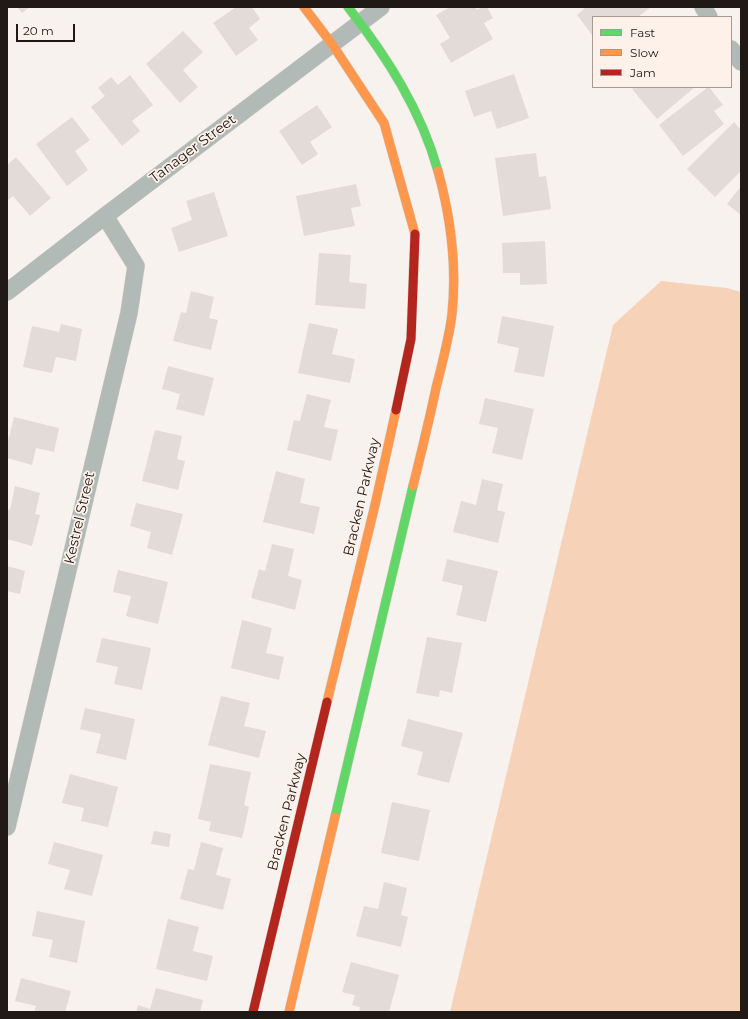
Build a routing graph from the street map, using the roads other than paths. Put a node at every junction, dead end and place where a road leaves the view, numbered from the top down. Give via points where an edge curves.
1 (304, 7) edge
2 (348, 7) edge
3 (381, 7) edge
4 (703, 7) edge
5 (708, 16) edge
6 (360, 23) junction
7 (332, 44) junction
8 (732, 50) edge
9 (741, 62) edge
10 (105, 216) junction
11 (7, 292) edge
12 (7, 827) edge
13 (253, 1012) edge
14 (289, 1012) edge

1 - 7 street, Bracken Parkway
2 - 6 street
3 - 6 street, Tanager Street
4 - 5 street
6 - 7 street, Tanager Street
6 - 14 street via 400,80 424,127 438,169 451,230 452,308 446,348
7 - 10 street, Tanager Street
7 - 13 street, Bracken Parkway via 384,124 416,234 412,340
8 - 9 street
10 - 11 street, Tanager Street
10 - 12 street, Kestrel Street via 136,266 129,313

